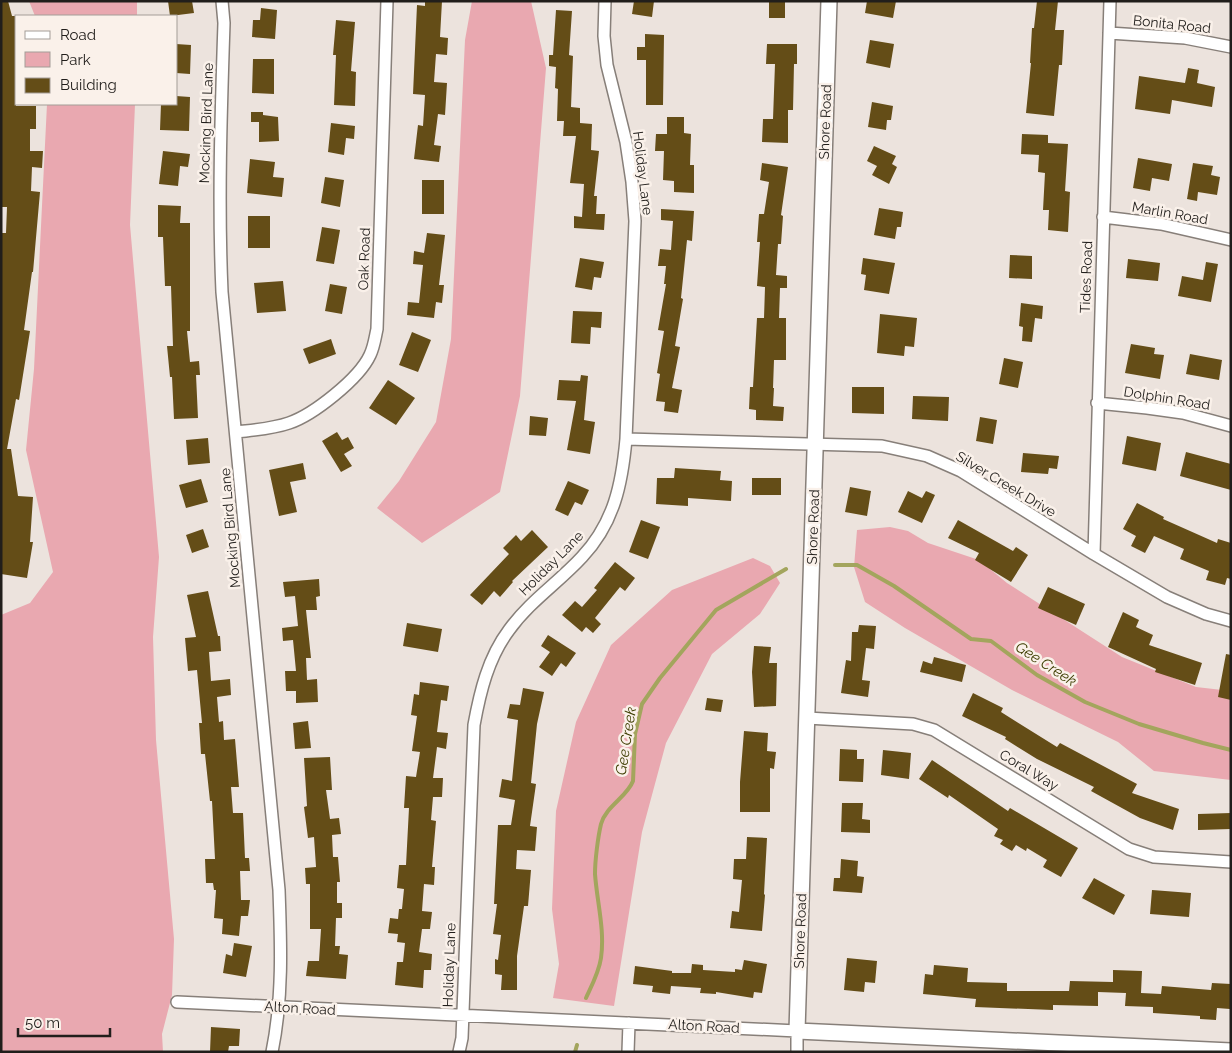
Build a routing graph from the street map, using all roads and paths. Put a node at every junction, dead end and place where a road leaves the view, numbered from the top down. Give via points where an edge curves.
1 (222, 1) edge
2 (387, 1) edge
3 (605, 1) edge
4 (828, 1) edge
5 (1110, 1) edge
6 (1109, 33) junction
7 (1231, 47) edge
8 (1103, 217) junction
9 (1231, 240) edge
10 (1097, 404) junction
11 (1231, 426) edge
12 (236, 432) junction
13 (626, 439) junction
14 (815, 444) junction
15 (1094, 554) junction
16 (1231, 621) edge
17 (807, 718) junction
18 (1231, 862) edge
19 (178, 1002) dead end
20 (279, 1007) junction
21 (462, 1015) junction
22 (629, 1023) junction
23 (797, 1031) junction
24 (1231, 1051) edge
25 (272, 1052) edge
26 (459, 1052) edge
27 (628, 1052) edge
28 (797, 1052) edge

1 - 12 street, Mocking Bird Lane via 219,228
2 - 12 street, Oak Road via 377,329 370,355 356,376 290,423
3 - 13 street, Holiday Lane via 604,36 626,142 635,222
4 - 14 street, Shore Road
5 - 6 street, Tides Road
6 - 7 street, Bonita Road via 1185,38
6 - 8 street, Tides Road
8 - 9 street, Marlin Road via 1161,224
8 - 10 street, Tides Road
10 - 11 street, Dolphin Road via 1147,408
10 - 15 street, Tides Road
12 - 20 street, Mocking Bird Lane via 279,890
13 - 14 street, Silver Creek Drive
13 - 21 street, Holiday Lane via 618,496 595,542 532,602 508,631 491,660 481,688 474,725
14 - 15 street, Silver Creek Drive via 882,446 927,456 961,471
14 - 17 street, Shore Road
15 - 16 street, Silver Creek Drive via 1167,597
17 - 18 street, Coral Way via 913,724 934,730 1129,849 1154,858
17 - 23 street, Shore Road
19 - 20 street, Alton Road
20 - 21 street, Alton Road
20 - 25 street, Mocking Bird Lane
21 - 22 street, Alton Road
21 - 26 street, Holiday Lane
22 - 23 street, Alton Road
22 - 27 street
23 - 24 street, Alton Road
23 - 28 street, Shore Road

